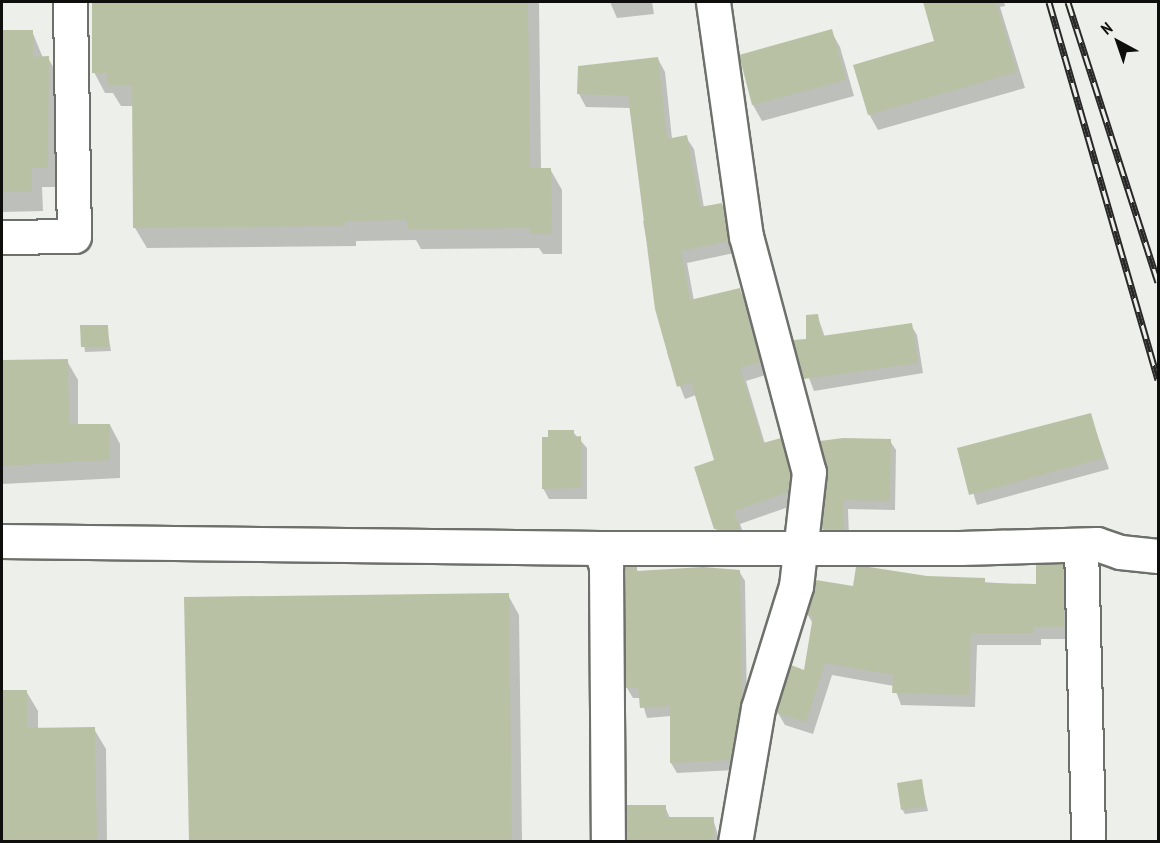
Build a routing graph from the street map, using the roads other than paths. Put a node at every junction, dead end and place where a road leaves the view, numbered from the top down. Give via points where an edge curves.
1 (70, 2) edge
2 (713, 2) edge
3 (2, 237) edge
4 (2, 541) edge
5 (1081, 545) junction
6 (800, 547) junction
7 (600, 548) junction
8 (1158, 556) edge
9 (608, 842) edge
10 (735, 842) edge
11 (1088, 842) edge

1 - 3 street via 74,236
2 - 6 street via 746,236 809,472
4 - 7 street
5 - 6 street
5 - 8 street
5 - 11 street
6 - 7 street
6 - 10 street via 796,586 758,708
7 - 9 street via 606,567

